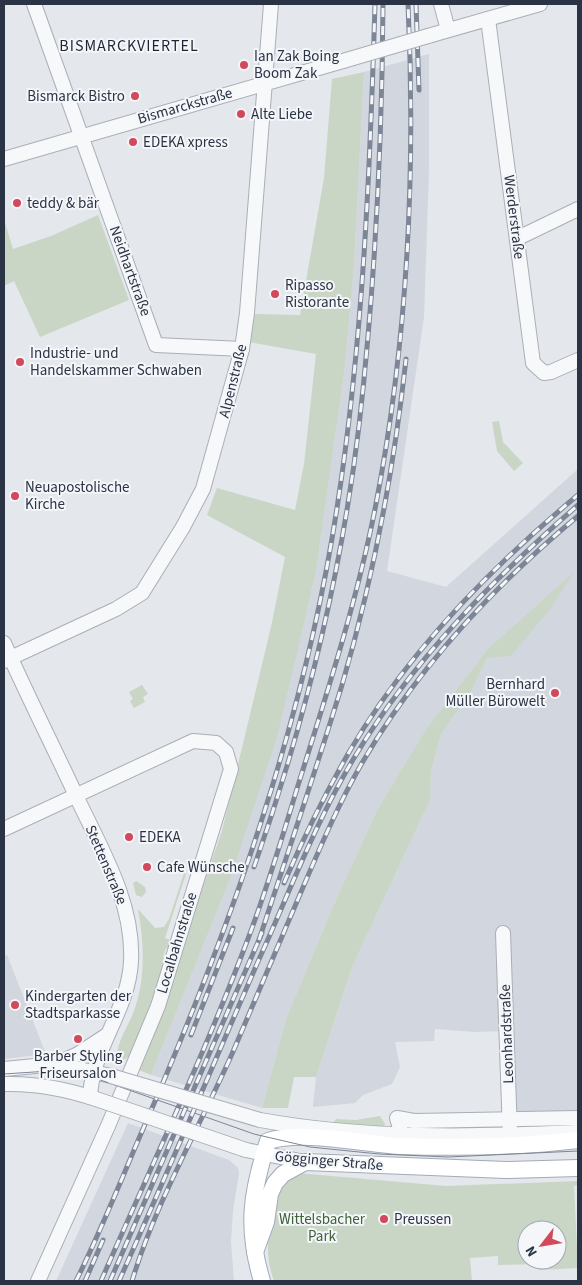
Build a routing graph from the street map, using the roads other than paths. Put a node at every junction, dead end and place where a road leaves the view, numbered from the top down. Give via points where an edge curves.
1 (34, 4) edge
2 (271, 4) edge
3 (441, 4) edge
4 (540, 4) edge
5 (488, 19) junction
6 (448, 30) junction
7 (265, 83) junction
8 (82, 136) junction
9 (4, 159) edge
10 (578, 209) edge
11 (518, 238) junction
12 (242, 349) junction
13 (578, 360) edge
14 (4, 643) edge
15 (7, 659) edge
16 (76, 796) junction
17 (4, 829) edge
18 (503, 934) dead end
19 (108, 1034) junction
20 (56, 1064) junction
21 (4, 1069) edge
22 (93, 1072) junction
23 (4, 1084) edge
24 (93, 1098) junction
25 (578, 1118) edge
26 (510, 1119) junction
27 (266, 1121) junction
28 (578, 1132) edge
29 (510, 1134) junction
30 (402, 1135) junction
31 (578, 1140) edge
32 (266, 1148) junction
33 (304, 1162) junction
34 (578, 1168) edge
35 (254, 1254) junction
36 (38, 1281) edge
37 (262, 1281) edge

1 - 8 street, Neidhartstraße
2 - 7 street, Alpenstraße
3 - 6 street
4 - 5 street, Bismarckstraße
5 - 6 street, Bismarckstraße
5 - 11 street, Werderstraße
6 - 7 street, Bismarckstraße, bridge
7 - 8 street, Bismarckstraße
7 - 12 street, Alpenstraße
8 - 9 street, Bismarckstraße
8 - 12 street, Neidhartstraße via 156,345
10 - 11 street
11 - 13 street, Werderstraße via 533,363 544,373
12 - 15 street, Alpenstraße via 214,455 199,497 142,593 116,609
14 - 15 street, Stettenstraße
15 - 16 street, Stettenstraße
16 - 17 street, Localbahnstraße
16 - 19 street, Stettenstraße via 122,899 130,929 131,962 127,992
16 - 36 street, Localbahnstraße via 199,740 221,746 231,765 158,1006
18 - 26 street, Leonhardstraße
19 - 20 street
19 - 22 street, Stettenstraße
20 - 21 street
20 - 22 street
22 - 24 street, Stettenstraße
22 - 27 street, bridge
23 - 24 street, Gögginger Straße via 54,1088
24 - 32 street, Gögginger Straße, bridge via 246,1150
25 - 26 street
26 - 29 street, Leonhardstraße
26 - 30 street via 414,1121 397,1118
27 - 30 street
27 - 32 street
28 - 29 street
29 - 30 street
31 - 32 main road, Gögginger Straße via 484,1147 399,1146 280,1137
32 - 33 street, Gögginger Straße
32 - 35 main road via 251,1219
33 - 34 main road, Gögginger Straße via 506,1170
33 - 35 main road via 283,1174 275,1183
35 - 37 main road

